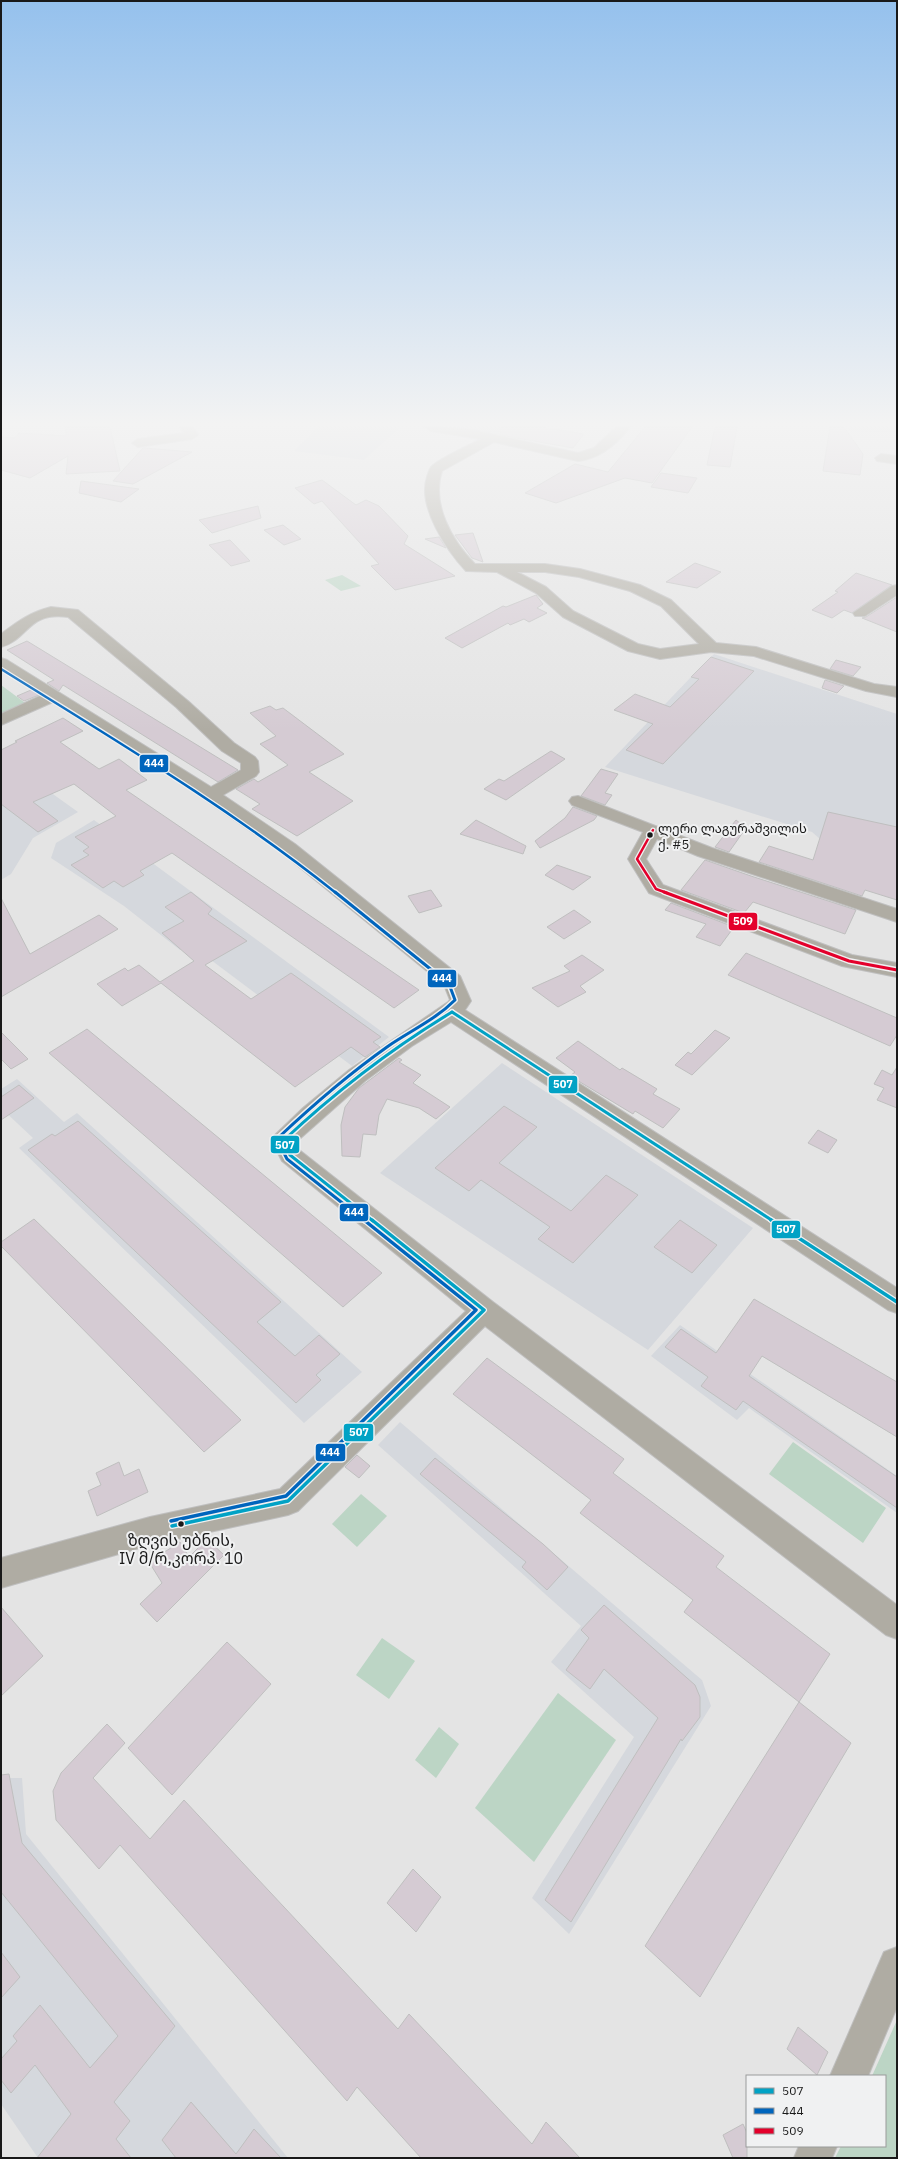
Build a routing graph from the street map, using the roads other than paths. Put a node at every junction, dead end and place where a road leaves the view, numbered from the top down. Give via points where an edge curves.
1 (443, 528) edge
2 (501, 570) junction
3 (897, 589) edge
4 (860, 613) dead end
5 (1, 642) edge
6 (711, 647) junction
7 (1, 662) edge
8 (897, 692) edge
9 (53, 696) junction
10 (1, 720) edge
11 (211, 795) junction
12 (578, 802) dead end
13 (653, 830) junction
14 (897, 916) edge
15 (897, 970) edge
16 (452, 1012) junction
17 (897, 1302) edge
18 (484, 1310) junction
19 (1, 1573) edge
20 (897, 1624) edge
21 (897, 1965) edge
22 (849, 2075) edge
23 (818, 2147) edge
24 (813, 2158) edge

1 - 2 street via 460,559 471,568
2 - 6 street via 541,590 568,614 633,648 660,654
2 - 6 street via 545,568 580,573 635,588 666,603
3 - 4 street
5 - 11 street via 46,611 73,613 182,704 228,747 249,760 250,772
6 - 8 street via 756,652 872,688
7 - 9 street
9 - 10 street
9 - 11 street
11 - 16 street via 288,848 453,981 462,1002
12 - 13 street
13 - 14 street via 705,852
13 - 15 street via 637,859 656,889 849,961
16 - 17 street
16 - 18 street via 402,1042 308,1116 284,1141 290,1155
18 - 19 street via 288,1501 150,1531
18 - 20 street
21 - 22 street
23 - 24 street

